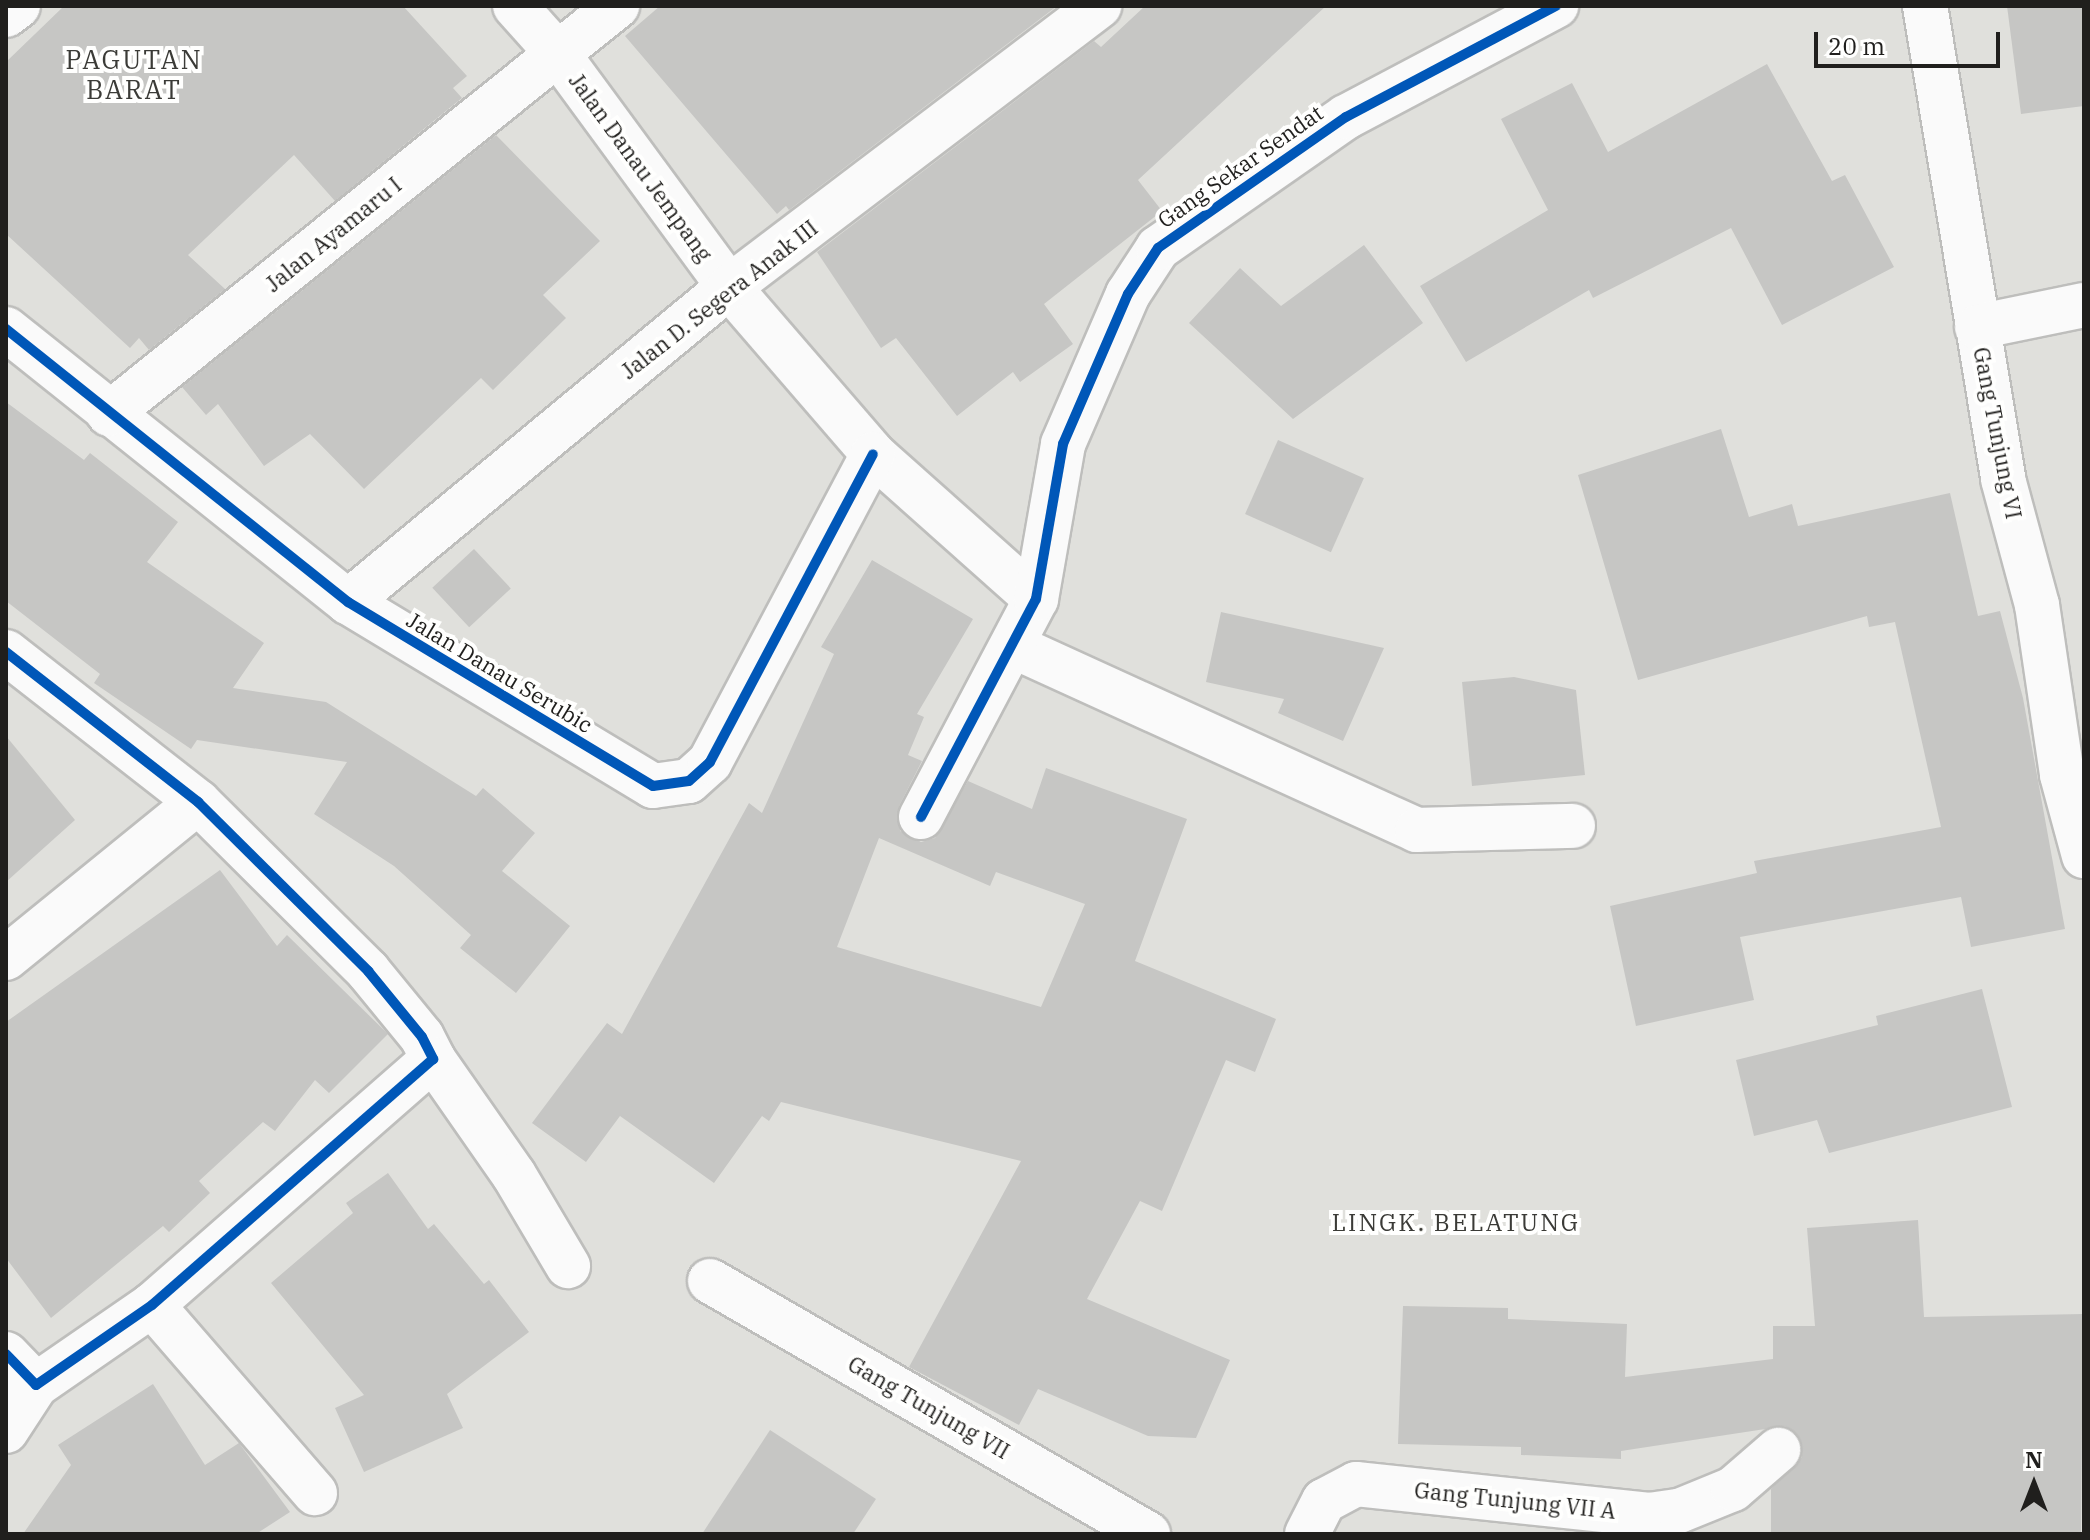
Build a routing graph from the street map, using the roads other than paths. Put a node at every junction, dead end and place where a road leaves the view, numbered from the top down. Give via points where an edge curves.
1 (18, 6) edge
2 (515, 6) edge
3 (617, 6) edge
4 (1099, 6) edge
5 (1556, 6) edge
6 (1925, 6) edge
7 (6, 15) edge
8 (558, 54) junction
9 (729, 287) junction
10 (2084, 305) edge
11 (1977, 327) junction
12 (6, 329) edge
13 (109, 414) junction
14 (873, 454) junction
15 (1036, 599) junction
16 (348, 602) junction
17 (1013, 646) junction
18 (6, 652) edge
19 (198, 802) junction
20 (921, 817) dead end
21 (1573, 826) dead end
22 (2084, 856) edge
23 (6, 958) edge
24 (433, 1059) junction
25 (568, 1266) dead end
26 (710, 1281) dead end
27 (152, 1305) junction
28 (6, 1354) edge
29 (36, 1385) junction
30 (6, 1431) edge
31 (1778, 1450) dead end
32 (315, 1493) dead end
33 (1148, 1534) edge
34 (1307, 1534) edge

1 - 7 street
2 - 8 street, Jalan Danau Jempang
3 - 8 street, Jalan Ayamaru I
4 - 9 street, Jalan D. Segera Anak III
5 - 15 street, Gang Sekar Sendat via 1346,117 1158,248 1128,294 1063,444
6 - 11 street, Gang Tunjung VI
8 - 9 street, Jalan Danau Jempang
8 - 13 street, Jalan Ayamaru I
9 - 14 street, Jalan Danau Jempang
9 - 16 street, Jalan D. Segera Anak III
10 - 11 street
11 - 22 street, Gang Tunjung VI via 2003,479 2037,605 2062,775
12 - 13 street, Jalan Danau Serubic
13 - 16 street, Jalan Danau Serubic
14 - 15 street, Jalan Danau Jempang
14 - 16 street, Jalan Danau Serubic via 710,762 681,784 663,787 636,780
15 - 17 street, Gang Sekar Sendat
17 - 20 street, Gang Sekar Sendat
17 - 21 street via 1417,830
18 - 19 street
19 - 23 street
19 - 24 street via 368,971 422,1037
24 - 25 street via 514,1175
24 - 27 street
26 - 33 street, Gang Tunjung VII
27 - 29 street
27 - 32 street
28 - 29 street
29 - 30 street
31 - 34 street, Gang Tunjung VII A via 1733,1489 1679,1511 1649,1515 1356,1484 1324,1501

